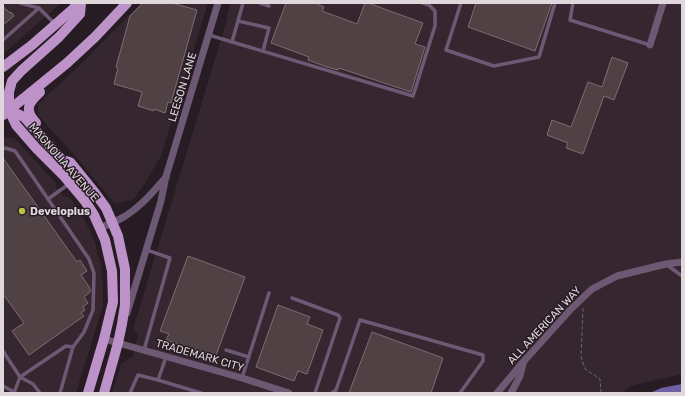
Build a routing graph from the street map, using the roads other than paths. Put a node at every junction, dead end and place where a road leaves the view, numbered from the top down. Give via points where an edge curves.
1 (20, 3) edge
2 (80, 3) edge
3 (127, 3) edge
4 (218, 3) edge
5 (243, 3) edge
6 (260, 3) edge
7 (423, 3) edge
8 (461, 3) edge
9 (555, 3) edge
10 (572, 3) edge
11 (663, 3) edge
12 (269, 6) dead end
13 (40, 8) junction
14 (238, 20) junction
15 (56, 25) junction
16 (209, 35) junction
17 (3, 40) edge
18 (232, 42) junction
19 (650, 45) joint
20 (263, 51) junction
21 (67, 63) junction
22 (3, 67) edge
23 (5, 109) edge
24 (3, 149) edge
25 (70, 162) junction
26 (166, 176) junction
27 (70, 184) junction
28 (48, 199) junction
29 (112, 222) junction
30 (100, 228) junction
31 (147, 250) junction
32 (682, 262) edge
33 (666, 264) junction
34 (682, 276) edge
35 (269, 293) dead end
36 (292, 298) dead end
37 (104, 339) junction
38 (118, 343) junction
39 (73, 347) junction
40 (144, 350) junction
41 (226, 350) dead end
42 (3, 351) edge
43 (166, 357) junction
44 (249, 357) junction
45 (524, 361) junction
46 (20, 377) junction
47 (242, 378) junction
48 (158, 380) junction
49 (3, 386) edge
50 (14, 393) edge
51 (40, 393) edge
52 (60, 393) edge
53 (88, 393) edge
54 (104, 393) edge
55 (130, 393) edge
56 (201, 393) edge
57 (289, 393) edge
58 (315, 393) edge
59 (332, 393) edge
60 (460, 393) edge
61 (497, 393) edge
62 (512, 393) edge

1 - 13 lane
2 - 15 main road
2 - 23 main road via 80,14 59,37 20,71 12,82
3 - 21 main road
4 - 16 street, LEESON LANE
5 - 14 lane
6 - 12 lane
7 - 20 lane via 435,11 434,26 413,96
8 - 9 lane via 446,50 494,66 539,57
10 - 19 lane via 570,20
11 - 19 street
13 - 15 lane
13 - 17 lane
14 - 18 lane
14 - 20 lane via 269,28
15 - 22 main road
16 - 18 lane
16 - 26 street, LEESON LANE
18 - 20 lane
21 - 23 main road
21 - 25 main road via 52,82 33,99 28,109 33,120
23 - 25 main road, MAGNOLIA AVENUE via 24,116 62,160
23 - 27 main road, MAGNOLIA AVENUE via 16,125
24 - 28 lane via 15,151
25 - 29 main road, MAGNOLIA AVENUE via 106,208
26 - 29 street, LEESON LANE via 143,202
26 - 31 street, LEESON LANE
27 - 28 lane
27 - 30 main road, MAGNOLIA AVENUE via 94,215
28 - 39 lane via 89,258 94,273 93,310 84,332
29 - 30 street, LEESON LANE
29 - 38 main road, MAGNOLIA AVENUE via 118,236 125,269 125,305
30 - 37 main road, MAGNOLIA AVENUE via 112,271 113,302
31 - 38 street, LEESON LANE
31 - 40 lane via 170,258
32 - 33 street, ALL AMERICAN WAY
33 - 34 lane
33 - 45 street, ALL AMERICAN WAY via 617,276 592,289
35 - 44 lane
36 - 58 lane via 338,314 340,318
37 - 38 street, TRADEMARK CITY
37 - 53 main road, MAGNOLIA AVENUE
38 - 40 street, TRADEMARK CITY
38 - 54 main road, MAGNOLIA AVENUE
39 - 46 lane via 66,346
39 - 52 lane
40 - 43 street, TRADEMARK CITY
41 - 44 lane
42 - 46 lane
43 - 47 street, TRADEMARK CITY
43 - 48 lane
44 - 47 lane
45 - 61 street, ALL AMERICAN WAY
45 - 62 street
46 - 50 lane
46 - 51 lane via 33,384
47 - 57 street, TRADEMARK CITY
48 - 55 lane via 138,375
48 - 56 lane
49 - 50 lane
59 - 60 lane via 336,390 360,320 483,355 483,361

